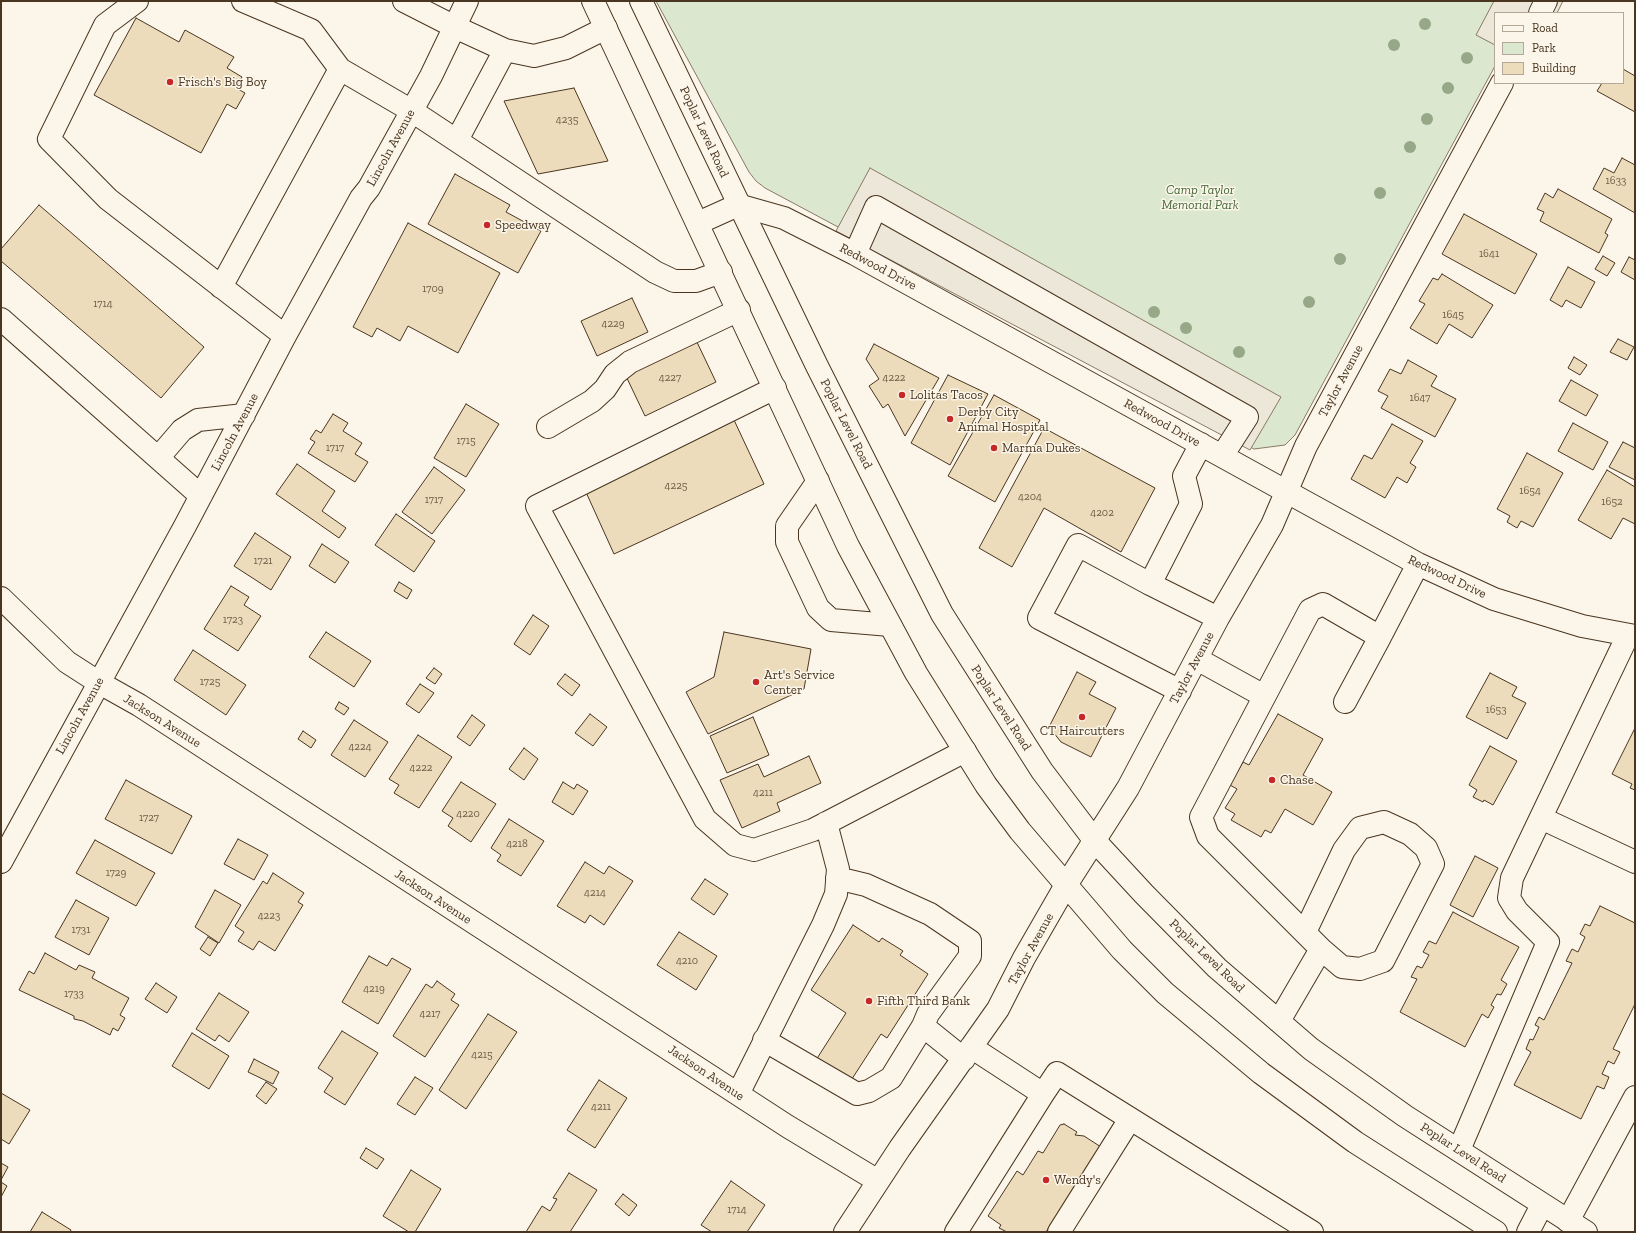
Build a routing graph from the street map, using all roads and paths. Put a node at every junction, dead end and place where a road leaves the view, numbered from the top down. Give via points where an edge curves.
1 (137, 1) edge
2 (243, 1) edge
3 (404, 1) edge
4 (468, 1) edge
5 (593, 1) edge
6 (641, 1) edge
7 (1546, 1) edge
8 (1540, 12) edge
9 (455, 28) junction
10 (606, 28) junction
11 (505, 50) junction
12 (340, 69) junction
13 (1501, 84) edge
14 (412, 111) junction
15 (457, 140) junction
16 (738, 204) junction
17 (698, 223) junction
18 (855, 254) junction
19 (721, 272) junction
20 (221, 287) junction
21 (738, 310) junction
22 (1, 319) edge
23 (286, 336) junction
24 (775, 388) junction
25 (244, 415) junction
26 (548, 427) dead end
27 (1201, 444) junction
28 (1222, 456) junction
29 (158, 458) junction
30 (818, 481) junction
31 (1286, 491) junction
32 (201, 496) junction
33 (1418, 564) junction
34 (1150, 584) junction
35 (1, 598) edge
36 (1218, 618) junction
37 (890, 625) junction
38 (1632, 636) edge
39 (1380, 637) junction
40 (1197, 659) junction
41 (98, 682) junction
42 (1180, 691) junction
43 (1264, 696) junction
44 (1345, 702) dead end
45 (965, 751) junction
46 (1541, 818) junction
47 (826, 823) junction
48 (1095, 841) junction
49 (1, 862) edge
50 (1635, 862) edge
51 (838, 878) junction
52 (1066, 885) junction
53 (1305, 932) junction
54 (1321, 949) junction
55 (1279, 1021) junction
56 (923, 1026) junction
57 (764, 1040) junction
58 (968, 1053) junction
59 (738, 1094) junction
60 (1043, 1094) junction
61 (1635, 1097) edge
62 (1130, 1119) junction
63 (1459, 1150) junction
64 (878, 1181) junction
65 (1542, 1206) junction
66 (1289, 1226) edge
67 (1577, 1227) edge
68 (845, 1232) edge
69 (956, 1232) edge
70 (970, 1232) edge
71 (1059, 1232) edge
72 (1312, 1232) edge
73 (1496, 1232) edge
74 (1528, 1232) edge

1 - 20 street via 105,26 49,139 108,199
2 - 12 street via 311,30
3 - 9 street
4 - 9 street, Lincoln Avenue
5 - 10 street
6 - 16 street, Poplar Level Road
7 - 8 street
9 - 11 street
9 - 14 street, Lincoln Avenue
10 - 11 street via 566,48 534,56
10 - 17 street
11 - 15 street
12 - 14 street
12 - 20 street
13 - 31 street, Taylor Avenue via 1306,446
14 - 15 street
14 - 23 street, Lincoln Avenue
15 - 19 street via 655,272 674,281 696,281
16 - 17 street
16 - 18 street, Redwood Drive via 784,218
16 - 48 street, Poplar Level Road via 942,614 1042,771
17 - 19 street
18 - 27 street, Redwood Drive
18 - 28 street via 876,207 1247,417
19 - 21 street
20 - 23 street
21 - 24 street
21 - 26 street via 630,362 615,374 592,402
22 - 29 street
23 - 25 street, Lincoln Avenue
24 - 30 street
24 - 47 street via 537,506 705,819 735,845 754,850
25 - 29 street via 198,420 182,430
25 - 32 street, Lincoln Avenue
27 - 28 street, Redwood Drive
27 - 34 street via 1184,476 1191,504
28 - 31 street, Redwood Drive
29 - 32 street
30 - 37 street via 848,546
30 - 37 street via 787,526 788,542 818,608 831,620
31 - 33 street, Redwood Drive
31 - 36 street, Taylor Avenue via 1272,525
32 - 41 street, Lincoln Avenue
33 - 38 street, Redwood Drive via 1494,599 1582,626
33 - 39 street
34 - 36 street
34 - 42 street via 1078,545 1039,618
35 - 41 street, Jackson Avenue via 67,662
36 - 40 street, Taylor Avenue
37 - 45 street via 916,673
38 - 46 street
39 - 43 street via 1323,604 1310,610
39 - 44 street
40 - 42 street, Taylor Avenue
40 - 43 street
41 - 49 street, Lincoln Avenue
41 - 59 street, Jackson Avenue via 139,705
42 - 48 street, Taylor Avenue via 1128,788
43 - 53 street via 1201,817 1208,836
45 - 47 street
45 - 52 street via 1020,831
46 - 50 street
46 - 63 street via 1512,878 1509,898 1517,911 1548,942
47 - 51 street
48 - 52 street, Taylor Avenue
48 - 55 street, Poplar Level Road via 1217,968
51 - 56 street via 866,885 930,914 970,941 970,956 928,1014
51 - 57 street via 836,894 823,926
52 - 58 street, Taylor Avenue via 1024,958 998,1010
52 - 73 street via 1122,950 1165,993 1261,1073 1355,1142
53 - 54 street
53 - 54 street via 1344,850 1360,828 1384,822 1410,834 1426,848 1433,864 1383,961 1360,969 1342,967
54 - 55 street
55 - 63 street, Poplar Level Road via 1311,1049
56 - 57 street via 890,1078 869,1091 857,1094
56 - 58 street
57 - 59 street
58 - 60 street
58 - 64 street, Taylor Avenue
59 - 64 street, Jackson Avenue
60 - 62 street via 1057,1073
60 - 69 street
60 - 70 street via 1043,1119
61 - 67 street
62 - 66 street
62 - 71 street
63 - 65 street, Poplar Level Road
64 - 68 street, Taylor Avenue
65 - 67 street, Poplar Level Road
65 - 74 street
66 - 72 street

